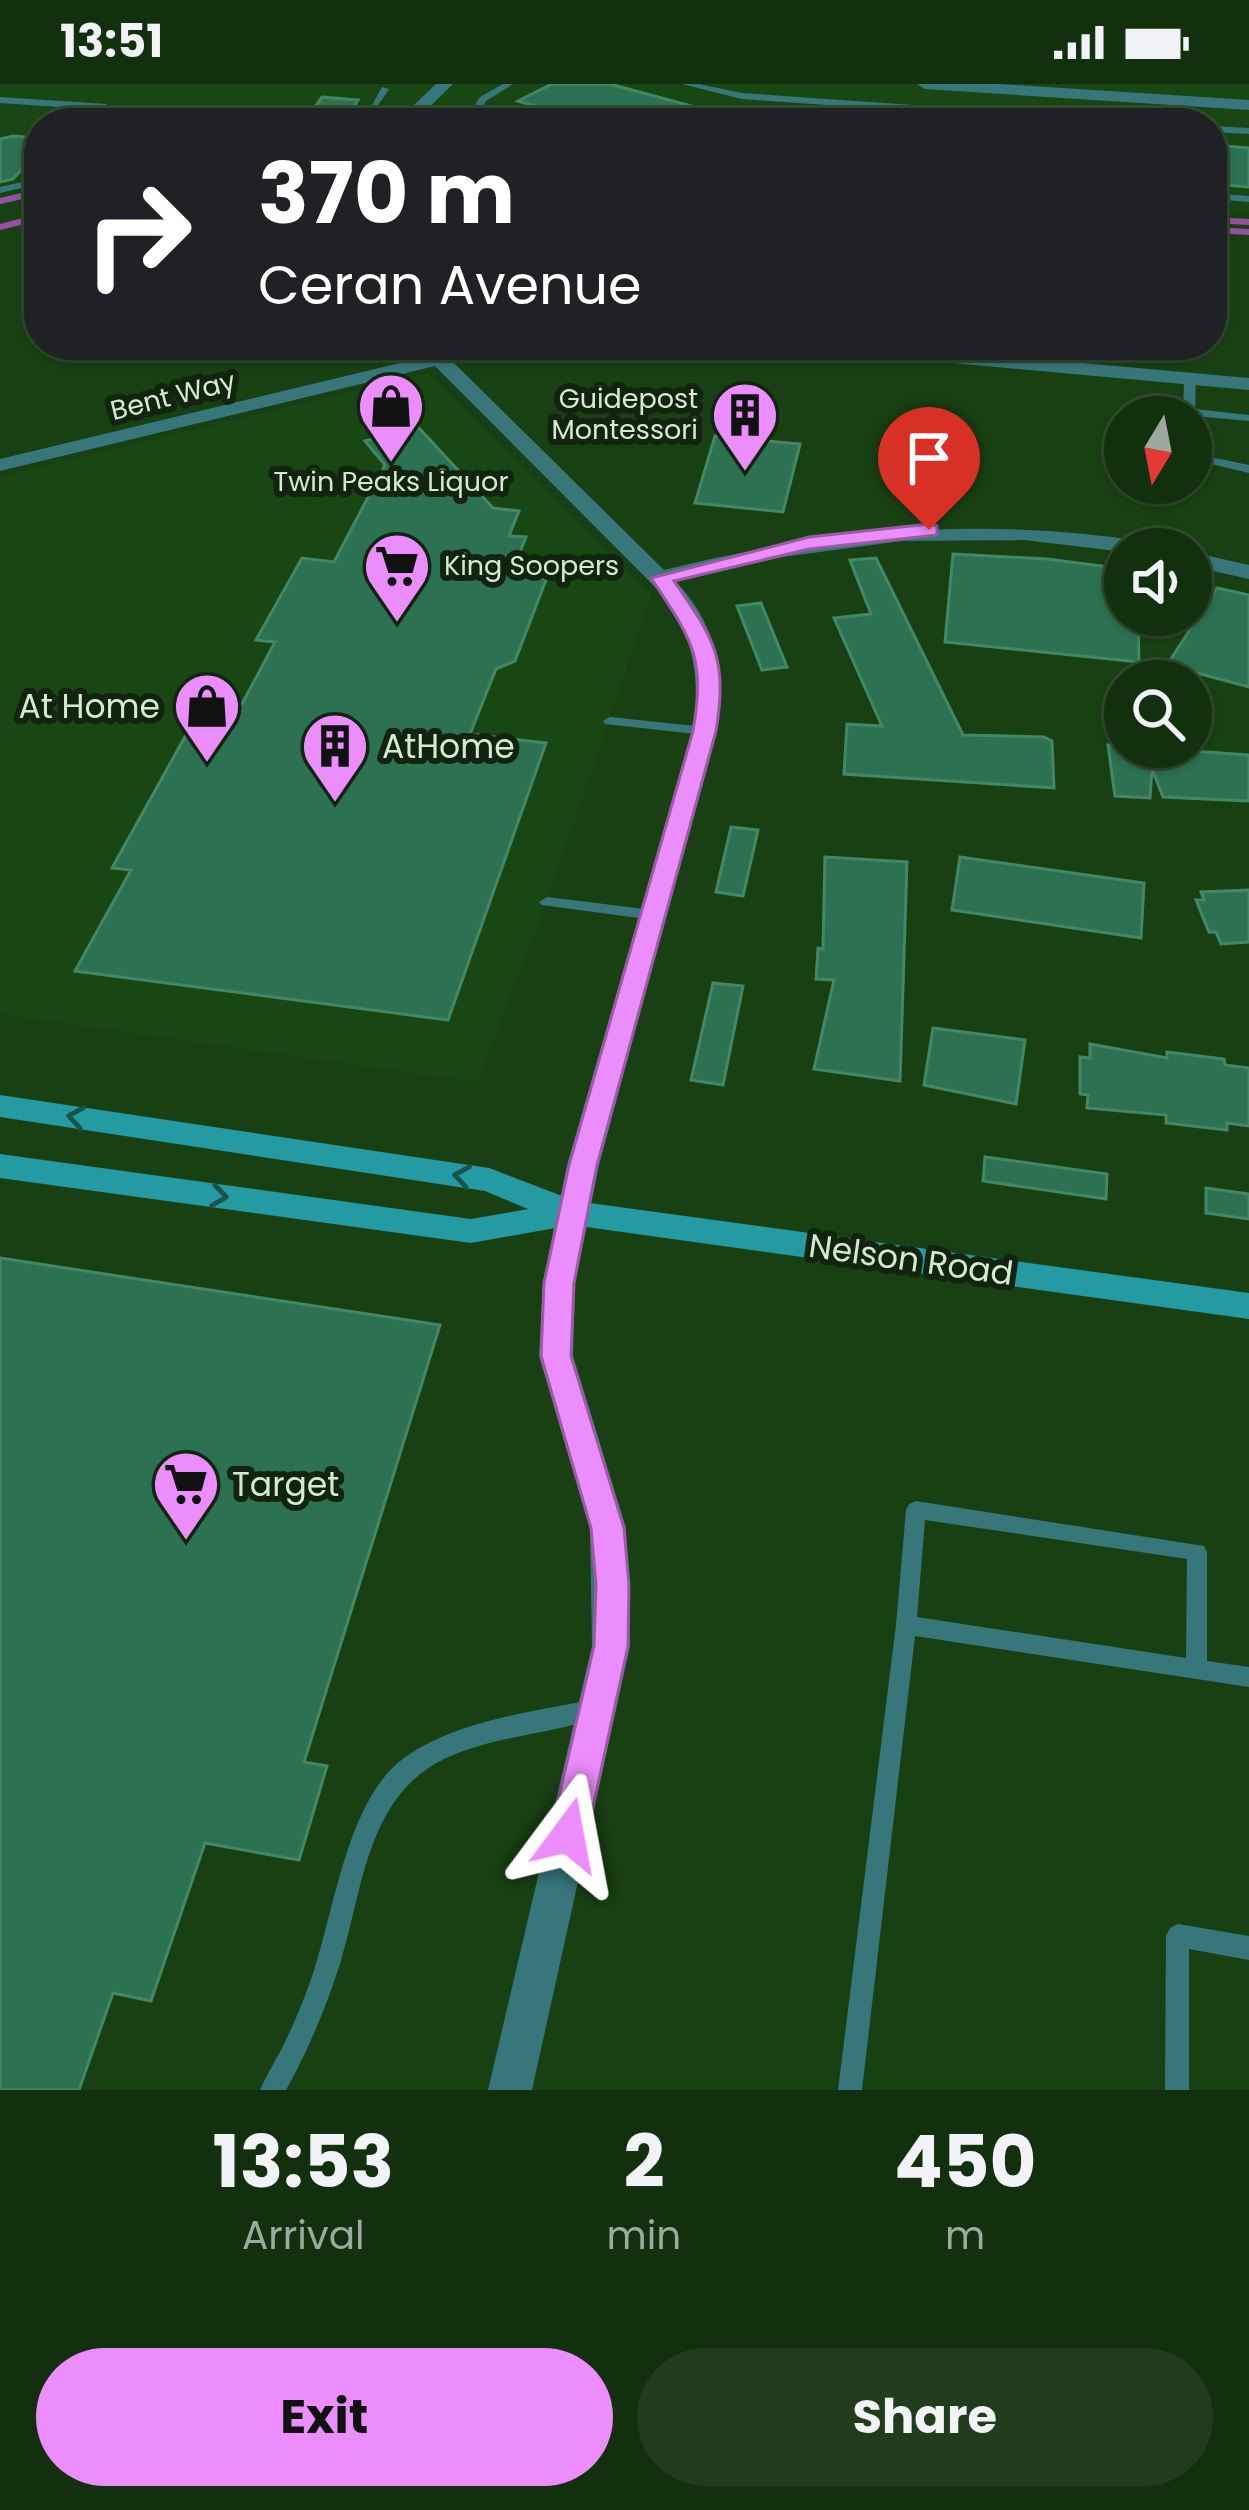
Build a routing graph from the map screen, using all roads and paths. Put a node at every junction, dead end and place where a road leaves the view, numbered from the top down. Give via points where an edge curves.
1 (445, 84) edge
2 (509, 84) edge
3 (686, 84) edge
4 (777, 84) edge
5 (926, 84) edge
6 (966, 85) edge
7 (709, 87) edge
8 (386, 89) dead end
9 (1124, 91) edge
10 (1040, 92) junction
11 (760, 98) junction
12 (0, 100) edge
13 (1249, 106) edge
14 (106, 107) dead end
15 (373, 108) edge
16 (419, 108) edge
17 (478, 108) edge
18 (906, 108) edge
19 (1039, 108) edge
20 (405, 360) edge
21 (439, 360) edge
22 (983, 360) edge
23 (1190, 379) junction
24 (1249, 384) edge
25 (1190, 396) edge
26 (1212, 416) edge
27 (1249, 418) edge
28 (1212, 461) edge
29 (0, 465) edge
30 (1249, 469) edge
31 (1104, 543) edge
32 (1212, 564) edge
33 (1249, 572) edge
34 (661, 578) junction
35 (610, 721) dead end
36 (705, 731) junction
37 (547, 902) dead end
38 (652, 915) junction
39 (0, 1106) edge
40 (0, 1166) edge
41 (572, 1213) junction
42 (1249, 1306) edge
43 (906, 1625) junction
44 (1196, 1667) junction
45 (1249, 1678) edge
46 (598, 1708) junction
47 (1249, 1948) edge
48 (272, 2090) edge
49 (509, 2090) edge
50 (850, 2090) edge
51 (1177, 2090) edge

1 - 16 street
2 - 17 lane
3 - 7 lane
4 - 11 lane
5 - 6 street
6 - 10 street
7 - 11 lane
8 - 15 lane
9 - 10 street
9 - 13 street
10 - 19 lane
11 - 18 lane
12 - 14 lane
20 - 29 street, Bent Way
21 - 34 street
22 - 23 street
23 - 24 street
23 - 25 lane
26 - 27 lane
28 - 30 lane
31 - 34 street via 929,530 809,543
32 - 33 street
34 - 36 street via 708,655
35 - 36 lane
36 - 38 street
37 - 38 lane
38 - 41 street
41 -> 39 main road, Nelson Road via 489,1180
40 -> 41 main road, Nelson Road via 471,1231
41 - 42 main road, Nelson Road
41 - 46 street via 554,1337 611,1555 611,1646
43 - 44 lane
43 - 44 lane via 916,1510 1196,1552
43 - 50 lane
44 - 45 lane
46 - 48 lane via 464,1738 407,1768 377,1803 326,1968
46 - 49 street
47 - 51 lane via 1178,1936

